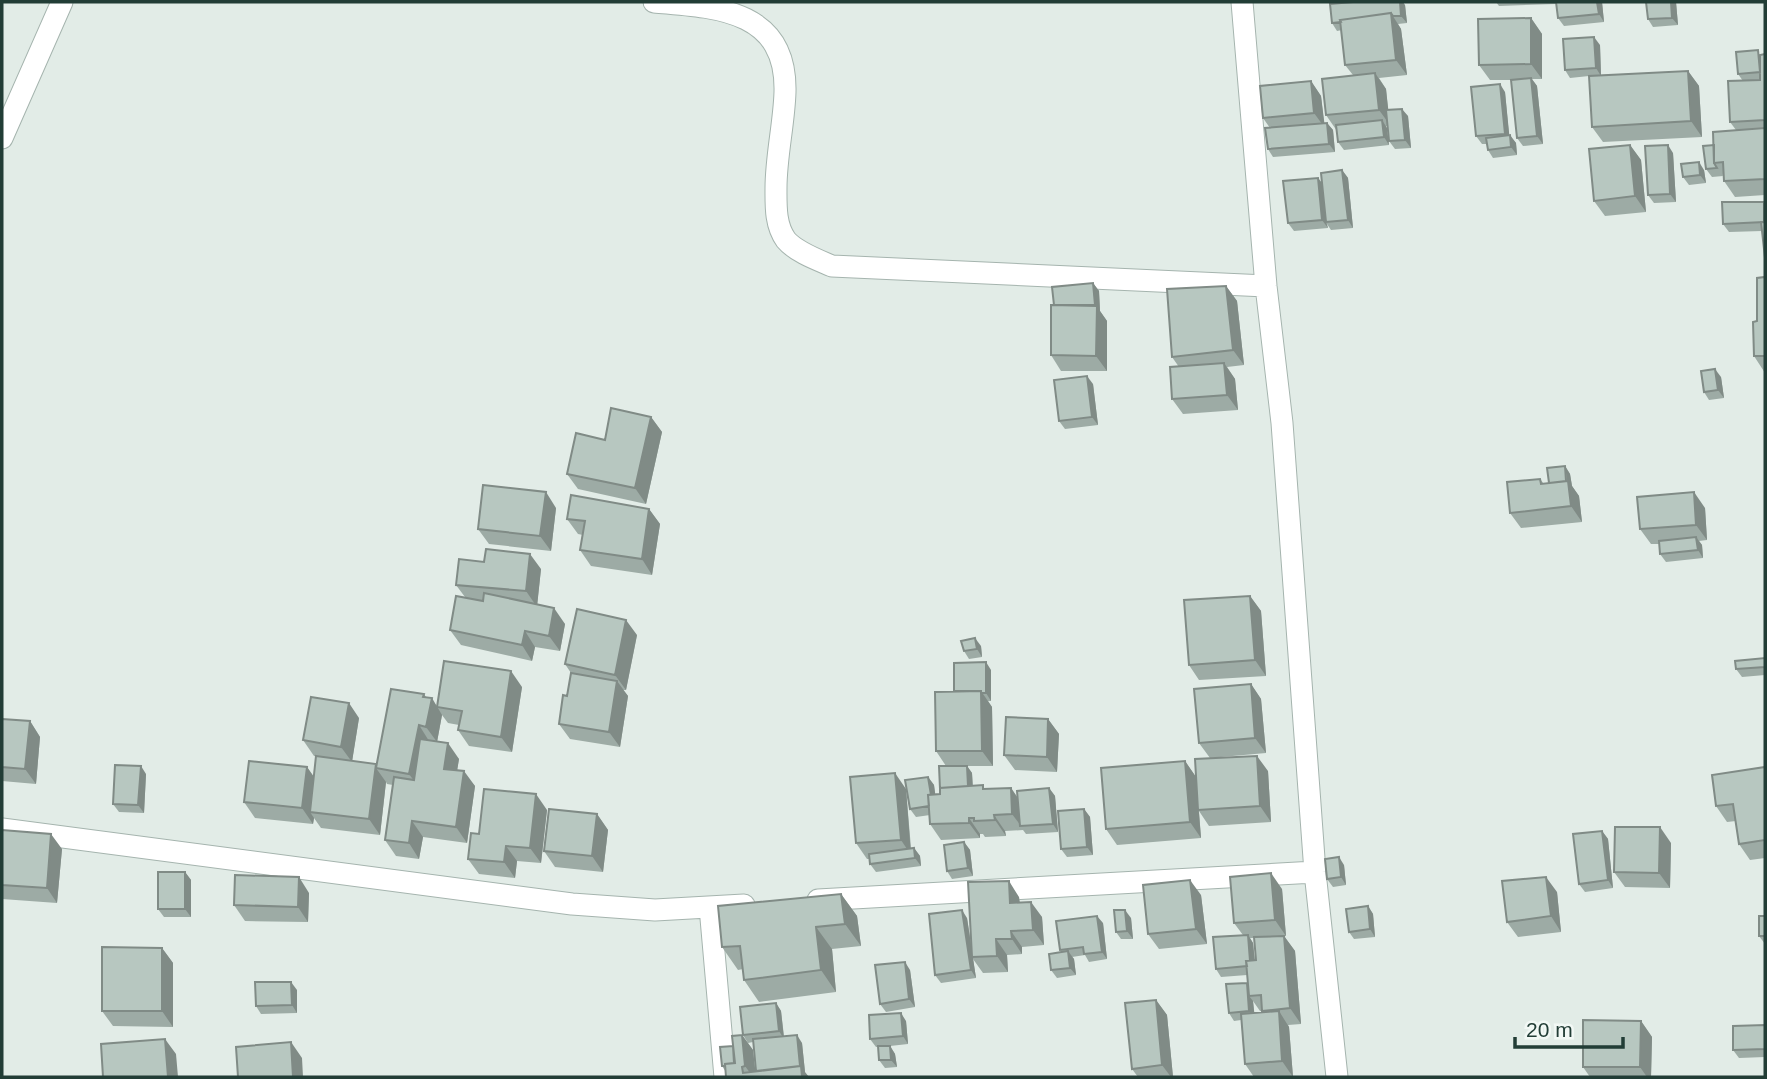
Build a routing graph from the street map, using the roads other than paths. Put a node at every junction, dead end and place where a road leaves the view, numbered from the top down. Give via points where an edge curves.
1 (62, 2) edge
2 (654, 2) edge
3 (1242, 2) edge
4 (2, 138) edge
5 (1266, 286) junction
6 (2, 829) edge
7 (1315, 872) junction
8 (793, 902) edge
9 (765, 903) edge
10 (710, 907) junction
11 (725, 1077) edge
12 (1337, 1077) edge

1 - 4 street
2 - 5 street via 736,13 763,29 782,60 785,90 776,212 787,241 810,256 832,266
3 - 5 street
5 - 7 street via 1282,423
6 - 10 street via 572,904 656,910
7 - 8 street
7 - 12 street
9 - 10 street
10 - 11 street

